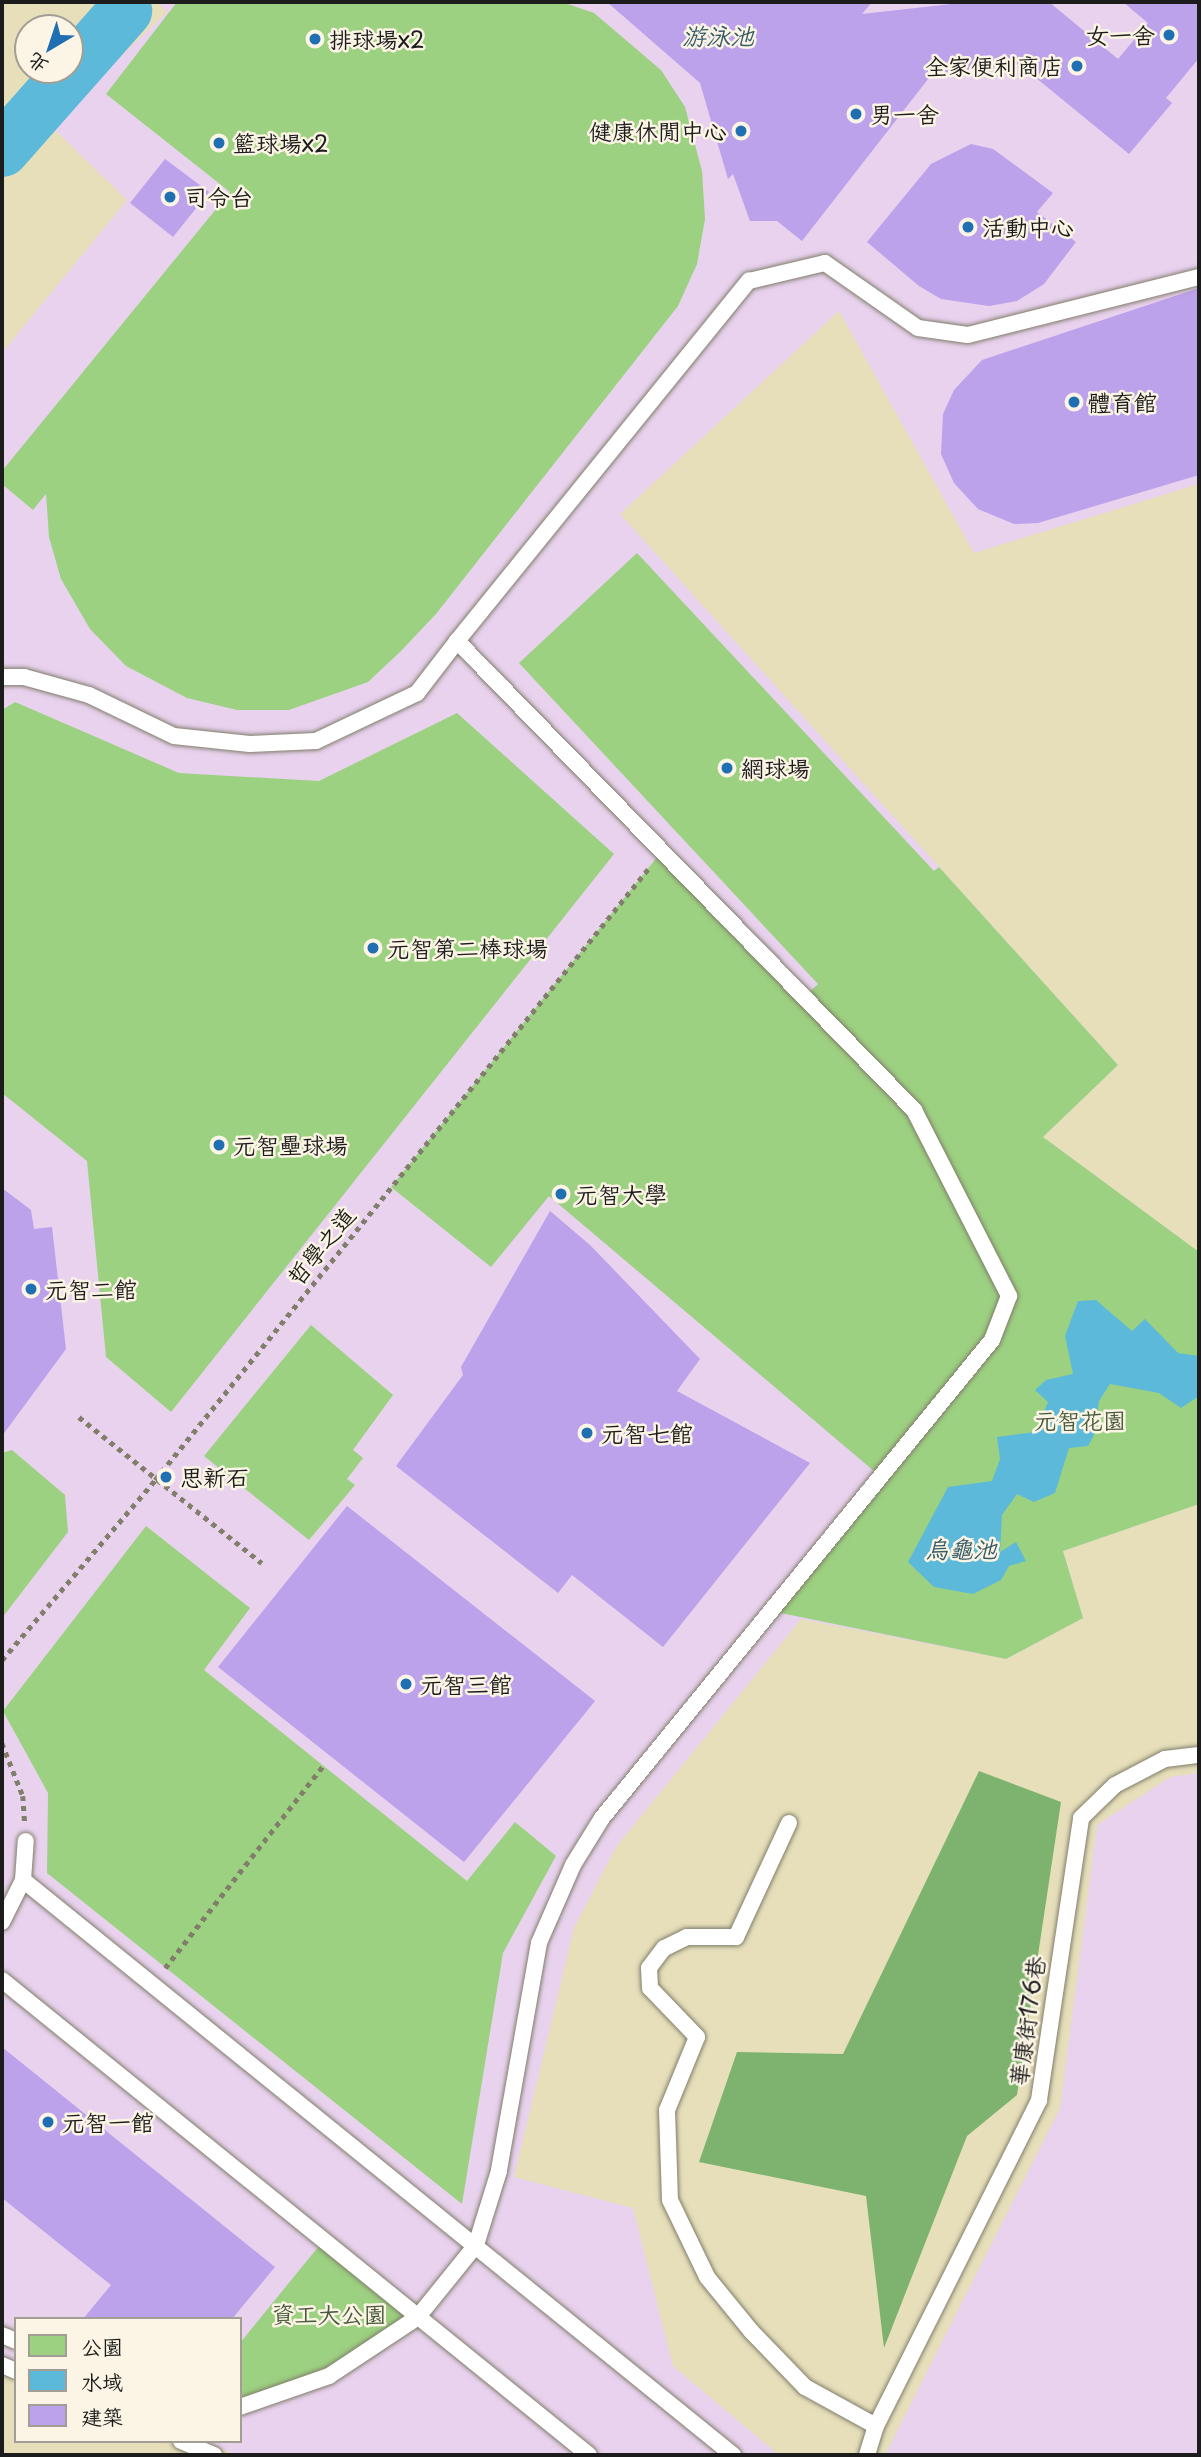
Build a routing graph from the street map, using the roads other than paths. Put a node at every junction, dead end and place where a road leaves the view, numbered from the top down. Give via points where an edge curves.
1 (1199, 277) edge
2 (457, 641) junction
3 (2, 677) edge
4 (1199, 1755) edge
5 (789, 1823) dead end
6 (26, 1841) road end
7 (23, 1880) junction
8 (2, 1922) edge
9 (2, 1980) edge
10 (476, 2245) junction
11 (418, 2317) junction
12 (242, 2406) edge
13 (876, 2426) junction
14 (186, 2443) edge
15 (214, 2455) edge
16 (589, 2455) edge
17 (733, 2455) edge
18 (867, 2455) edge

1 - 2 lane via 968,335 918,328 825,264 748,281
2 - 3 lane via 417,693 316,741 250,744 174,736 89,695 24,677
2 - 10 lane via 914,1110 1009,1296 992,1340 602,1818 573,1865 539,1943 499,2171
4 - 13 lane, 華康街176巷 via 1165,1759 1115,1785 1081,1818 1039,2100
5 - 13 lane via 736,1937 687,1937 664,1948 649,1968 650,1988 697,2037 667,2110 670,2200 707,2277 751,2331 805,2387
6 - 7 lane
7 - 8 lane
7 - 10 lane
9 - 11 lane
10 - 11 lane
10 - 17 lane
11 - 12 lane via 329,2376
11 - 16 lane
13 - 18 lane, 華康街176巷
14 - 15 lane

